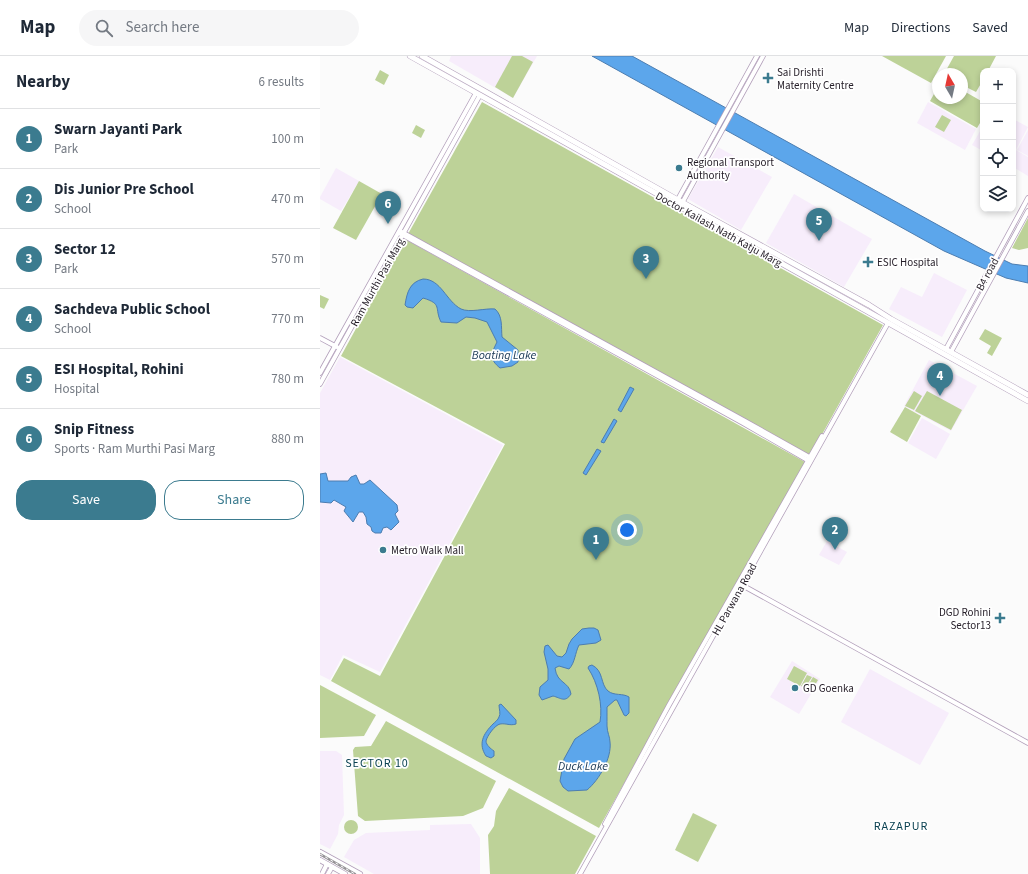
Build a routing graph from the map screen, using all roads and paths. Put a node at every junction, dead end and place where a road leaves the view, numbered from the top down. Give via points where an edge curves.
1 (411, 56) edge
2 (422, 56) edge
3 (757, 56) edge
4 (763, 56) edge
5 (478, 94) junction
6 (524, 116) junction
7 (704, 153) junction
8 (708, 155) junction
9 (1028, 198) edge
10 (679, 203) junction
11 (1028, 211) edge
12 (402, 233) junction
13 (858, 303) junction
14 (887, 323) junction
15 (320, 338) edge
16 (338, 348) junction
17 (948, 351) junction
18 (320, 374) edge
19 (320, 384) edge
20 (1028, 395) edge
21 (1028, 401) edge
22 (810, 460) junction
23 (740, 584) junction
24 (1028, 743) edge
25 (320, 852) edge
26 (320, 860) edge
27 (330, 866) junction
28 (322, 874) edge
29 (328, 874) edge
30 (345, 874) edge
31 (360, 874) edge
32 (580, 874) edge

1 - 5 main road, Doctor Kailash Nath Katju Marg
2 - 6 main road, Doctor Kailash Nath Katju Marg
3 - 7 street
4 - 8 street
5 - 6 main road, Doctor Kailash Nath Katju Marg
5 - 12 street, Ram Murthi Pasi Marg
6 - 10 main road, Doctor Kailash Nath Katju Marg
7 - 8 street
7 - 10 street
8 - 10 street
9 - 17 street, B4 road
10 - 13 main road, Doctor Kailash Nath Katju Marg
11 - 17 street, B4 road
12 - 16 street, Ram Murthi Pasi Marg
12 - 22 street via 739,417
13 - 14 main road, Doctor Kailash Nath Katju Marg
13 - 17 main road, Doctor Kailash Nath Katju Marg
14 - 21 main road, Doctor Kailash Nath Katju Marg
14 - 22 street, HL Parwana Road
15 - 16 street
16 - 18 street, Ram Murthi Pasi Marg
16 - 19 street, Ram Murthi Pasi Marg
17 - 20 main road, Doctor Kailash Nath Katju Marg
22 - 23 street, HL Parwana Road
23 - 24 street
23 - 32 street, HL Parwana Road
25 - 31 main road
26 - 27 main road
27 - 28 street
27 - 29 street
27 - 30 main road

